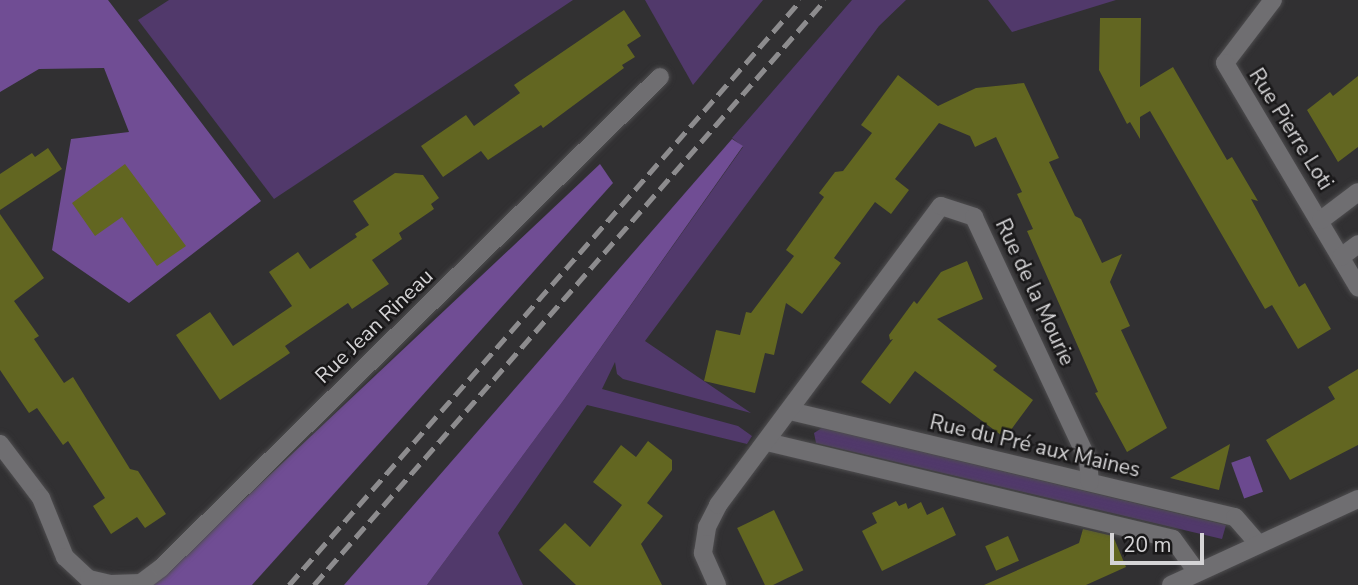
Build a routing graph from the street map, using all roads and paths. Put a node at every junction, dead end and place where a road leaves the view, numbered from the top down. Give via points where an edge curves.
1 (1273, 0) edge
2 (660, 77) dead end
3 (1358, 192) edge
4 (1321, 220) junction
5 (1358, 244) edge
6 (1340, 257) junction
7 (1358, 287) edge
8 (790, 411) junction
9 (771, 436) junction
10 (0, 444) edge
11 (1090, 482) junction
12 (1358, 499) edge
13 (1258, 543) junction
14 (1197, 572) junction
15 (111, 584) edge
16 (717, 585) edge
17 (1171, 585) edge

1 - 4 street, Rue Pierre Loti via 1224,62
2 - 15 street, Rue Jean Rineau via 160,568 141,583
3 - 4 street
4 - 6 street, Rue Pierre Loti
5 - 6 street
6 - 7 street, Rue Pierre Loti
8 - 9 street, Rue de la Mourie
8 - 11 street, Rue du Pré aux Maines
8 - 11 street, Rue de la Mourie via 942,206 974,217 1088,460
9 - 14 street via 1173,539
9 - 16 street, Rue de la Mourie via 706,527 703,554
10 - 15 street via 41,498 65,557 89,579
11 - 13 street, Rue du Pré aux Maines via 1235,517
12 - 13 street
13 - 14 street
14 - 17 street

